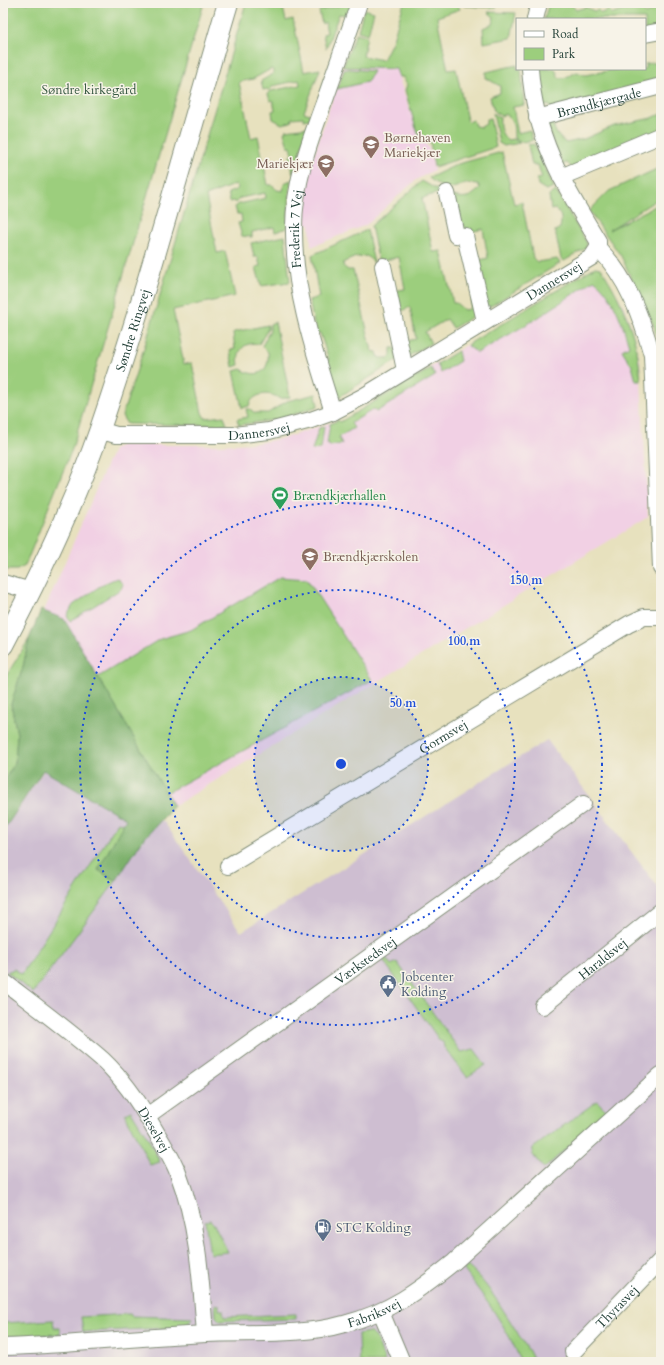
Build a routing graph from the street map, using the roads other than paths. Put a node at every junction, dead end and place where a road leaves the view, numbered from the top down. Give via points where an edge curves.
1 (228, 3) edge
2 (359, 3) edge
3 (539, 3) edge
4 (535, 18) edge
5 (661, 31) edge
6 (646, 34) edge
7 (530, 70) edge
8 (661, 86) edge
9 (537, 118) junction
10 (661, 135) edge
11 (561, 177) junction
12 (447, 193) dead end
13 (598, 248) junction
14 (383, 266) dead end
15 (485, 321) junction
16 (405, 370) junction
17 (333, 412) junction
18 (100, 430) junction
19 (660, 496) edge
20 (661, 568) edge
21 (3, 583) edge
22 (31, 591) junction
23 (661, 617) edge
24 (3, 645) edge
25 (583, 804) dead end
26 (228, 866) dead end
27 (661, 911) edge
28 (3, 982) edge
29 (543, 1006) dead end
30 (661, 1075) edge
31 (147, 1116) junction
32 (661, 1260) edge
33 (381, 1312) junction
34 (205, 1334) junction
35 (3, 1347) edge
36 (573, 1352) dead end
37 (402, 1362) edge

1 - 18 main road, Søndre Ringvej
2 - 17 street, Frederik 7 Vej via 316,123 302,170 294,219 295,256 304,307
3 - 4 street
5 - 6 street
7 - 9 street
8 - 9 street, Brændkjærgade
9 - 11 street
10 - 11 street
11 - 13 street via 598,241
12 - 15 street via 456,235 465,236
13 - 15 street, Dannersvej via 592,257
13 - 19 street via 611,262 632,298 643,323 652,355
14 - 16 street
15 - 16 street, Dannersvej
16 - 17 street, Dannersvej
17 - 18 street, Dannersvej via 291,426 241,434 116,435
18 - 22 main road, Søndre Ringvej via 64,520
19 - 20 street
21 - 22 street
22 - 24 main road, Søndre Ringvej
23 - 26 street, Gormsvej via 644,617 628,624
25 - 31 street, Værkstedsvej
27 - 29 street, Haraldsvej
28 - 31 street, Dieselvej via 104,1061 128,1087
30 - 33 street, Fabriksvej via 454,1262 419,1291
31 - 34 street, Dieselvej via 178,1173 190,1214 200,1260
32 - 36 street, Thyrasvej
33 - 34 street, Fabriksvej via 343,1325 304,1330
33 - 37 street
34 - 35 street, Fabriksvej

